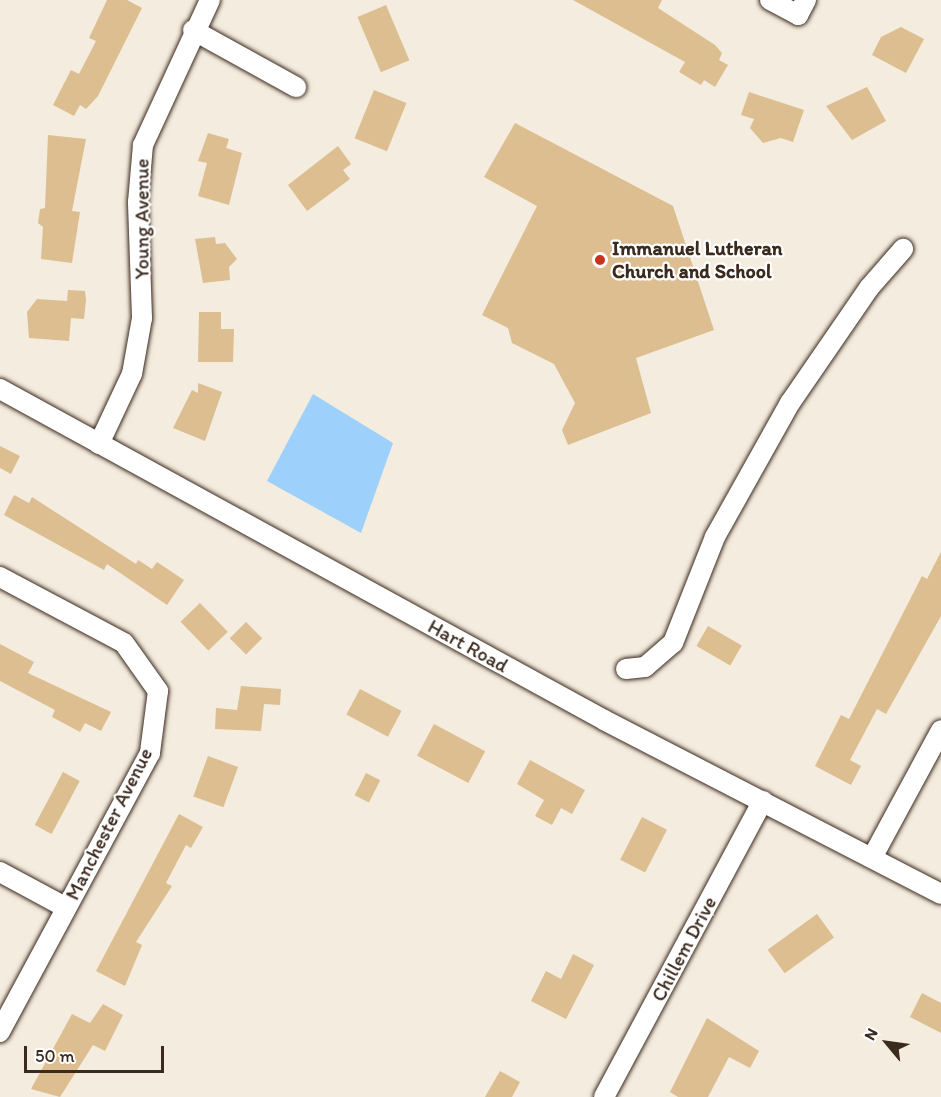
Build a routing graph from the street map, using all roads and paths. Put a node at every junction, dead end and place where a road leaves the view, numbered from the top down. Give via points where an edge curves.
1 (210, 0) edge
2 (770, 0) edge
3 (802, 8) edge
4 (194, 30) junction
5 (296, 87) dead end
6 (903, 249) dead end
7 (0, 388) edge
8 (99, 444) junction
9 (0, 577) edge
10 (626, 669) dead end
11 (941, 730) edge
12 (763, 801) junction
13 (873, 856) junction
14 (0, 872) edge
15 (941, 894) edge
16 (65, 907) junction
17 (0, 1032) edge
18 (604, 1097) edge

1 - 4 street, Young Avenue
2 - 3 street
4 - 5 street
4 - 8 street, Young Avenue via 143,145 138,202 142,318 132,375
6 - 10 street via 869,288 790,403 715,537 673,642 645,667
7 - 8 street, Hart Road
8 - 12 street, Hart Road via 604,720
9 - 16 street, Manchester Avenue via 124,643 158,691 150,753
11 - 13 street
12 - 13 street, Hart Road
12 - 18 street, Chillem Drive
13 - 15 street, Hart Road
14 - 16 street
16 - 17 street, Manchester Avenue

